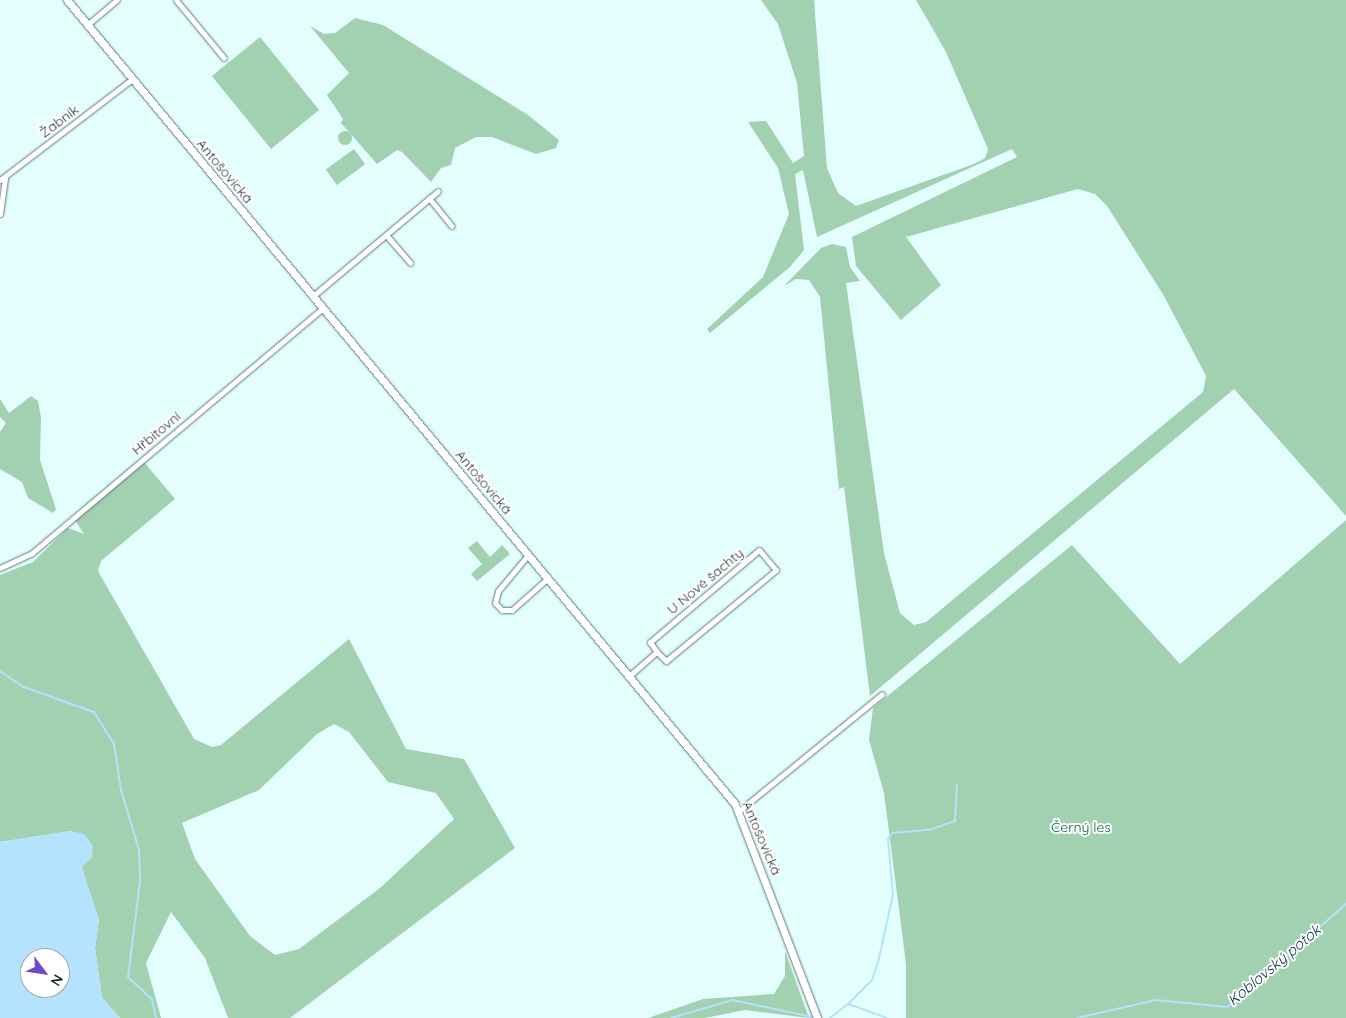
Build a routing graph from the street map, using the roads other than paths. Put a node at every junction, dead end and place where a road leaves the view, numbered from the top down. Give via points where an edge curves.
1 (67, 0) edge
2 (117, 0) edge
3 (176, 0) edge
4 (88, 25) junction
5 (224, 58) dead end
6 (132, 79) junction
7 (3, 178) edge
8 (438, 191) dead end
9 (429, 198) junction
10 (0, 214) edge
11 (452, 226) dead end
12 (386, 235) junction
13 (410, 263) dead end
14 (313, 296) junction
15 (323, 308) junction
16 (528, 555) junction
17 (0, 568) edge
18 (548, 578) junction
19 (657, 652) junction
20 (629, 676) junction
21 (882, 694) dead end
22 (740, 810) junction
23 (817, 1018) edge

1 - 4 street, Antošovická
2 - 4 street
3 - 5 street
4 - 6 street, Antošovická
6 - 7 street, Žabník
6 - 14 street, Antošovická
7 - 10 street
8 - 9 street
9 - 11 street
9 - 12 street
12 - 13 street
12 - 14 street
14 - 15 street, Antošovická
15 - 16 street, Antošovická
15 - 17 street, Hřbitovní via 32,552
16 - 18 street, Antošovická
16 - 18 street via 498,591 495,603 502,610 512,610
18 - 20 street, Antošovická
19 - 19 street, U Nové šachty via 666,661 776,570 759,550 650,642
19 - 20 street
20 - 22 street, Antošovická
21 - 22 street
22 - 23 street, Antošovická

